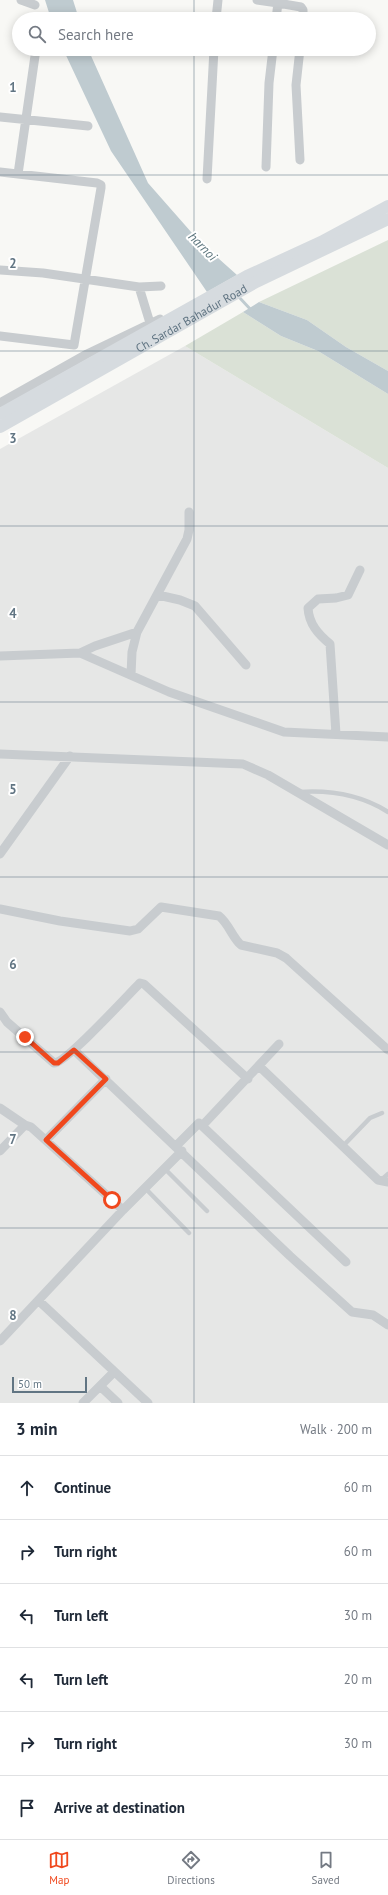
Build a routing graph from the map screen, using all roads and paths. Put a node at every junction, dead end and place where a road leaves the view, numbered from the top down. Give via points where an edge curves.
1 (21, 0) edge
2 (218, 0) edge
3 (257, 0) edge
4 (278, 2) edge
5 (35, 5) dead end
6 (217, 12) edge
7 (277, 12) edge
8 (304, 12) edge
9 (35, 56) edge
10 (214, 56) edge
11 (271, 56) edge
12 (299, 56) edge
13 (0, 117) edge
14 (27, 119) junction
15 (88, 126) dead end
16 (300, 160) dead end
17 (266, 167) dead end
18 (0, 172) edge
19 (18, 174) junction
20 (207, 179) dead end
21 (388, 206) edge
22 (388, 219) edge
23 (0, 270) edge
24 (86, 279) junction
25 (252, 279) junction
26 (161, 286) dead end
27 (139, 287) junction
28 (215, 300) junction
29 (197, 303) junction
30 (150, 323) junction
31 (0, 336) edge
32 (74, 345) junction
33 (87, 354) junction
34 (0, 403) edge
35 (0, 414) edge
36 (0, 427) edge
37 (189, 512) dead end
38 (360, 570) dead end
39 (158, 595) junction
40 (137, 632) junction
41 (80, 653) junction
42 (0, 656) edge
43 (246, 665) dead end
44 (131, 675) junction
45 (336, 734) junction
46 (388, 737) edge
47 (0, 754) edge
48 (70, 756) junction
49 (298, 792) junction
50 (388, 812) edge
51 (388, 845) edge
52 (0, 854) edge
53 (0, 909) edge
54 (0, 1012) edge
55 (279, 1044) dead end
56 (74, 1050) junction
57 (388, 1050) edge
58 (259, 1066) junction
59 (106, 1079) junction
60 (248, 1079) junction
61 (0, 1108) edge
62 (382, 1113) dead end
63 (25, 1125) junction
64 (202, 1126) junction
65 (46, 1140) junction
66 (343, 1146) junction
67 (179, 1149) junction
68 (0, 1151) edge
69 (164, 1169) junction
70 (388, 1174) edge
71 (384, 1182) edge
72 (145, 1188) junction
73 (123, 1210) junction
74 (207, 1211) dead end
75 (189, 1233) dead end
76 (346, 1262) dead end
77 (39, 1301) junction
78 (388, 1324) edge
79 (0, 1341) edge
80 (114, 1372) junction
81 (100, 1386) junction
82 (83, 1403) edge
83 (118, 1403) edge
84 (148, 1403) edge

1 - 5 street
2 - 6 street
3 - 4 street
4 - 7 street
4 - 8 street via 301,8
9 - 14 street
10 - 20 street
11 - 17 street
12 - 16 street via 296,85
13 - 14 street
14 - 15 street
14 - 19 street
18 - 19 street
19 - 24 street via 101,185
21 - 25 main road, Ch. Sardar Bahadur Road
22 - 25 main road, Ch. Sardar Bahadur Road
23 - 24 street
24 - 27 street
24 - 32 street
25 - 28 main road, Ch. Sardar Bahadur Road
26 - 27 street
27 - 30 street
28 - 29 main road, Ch. Sardar Bahadur Road
28 - 36 main road, Ch. Sardar Bahadur Road
29 - 30 street
29 - 35 main road, Ch. Sardar Bahadur Road
30 - 33 street
31 - 32 street
32 - 33 street
33 - 34 street
37 - 39 street via 190,530 187,539
38 - 45 street via 348,595 318,599 308,608 309,619 319,635 330,644
39 - 40 street
39 - 43 street via 195,606
40 - 41 street
40 - 44 street via 132,652
41 - 42 street
41 - 44 street
44 - 45 street via 169,692 284,732
45 - 46 street
47 - 48 street
48 - 49 street via 243,764 256,768
48 - 52 street
49 - 50 lane via 319,791 355,796
49 - 51 street
53 - 57 street via 130,931 138,929 162,907 219,916 241,945 277,953 286,958
54 - 56 street via 7,1022 54,1063 58,1063
55 - 58 street
56 - 59 street
56 - 60 street via 140,984 144,984
58 - 60 street
58 - 66 street
59 - 65 street
59 - 67 street
60 - 64 street
61 - 63 street
62 - 66 lane via 370,1118
63 - 65 street
63 - 68 street
64 - 67 street via 197,1124
64 - 76 street
65 - 73 street
66 - 71 street
67 - 69 street
67 - 78 street via 352,1312 373,1315
69 - 72 street
69 - 74 lane
70 - 71 lane
72 - 73 street
72 - 75 lane
73 - 77 street
77 - 79 street
77 - 80 street
80 - 81 street
80 - 84 street
81 - 82 street
81 - 83 street

